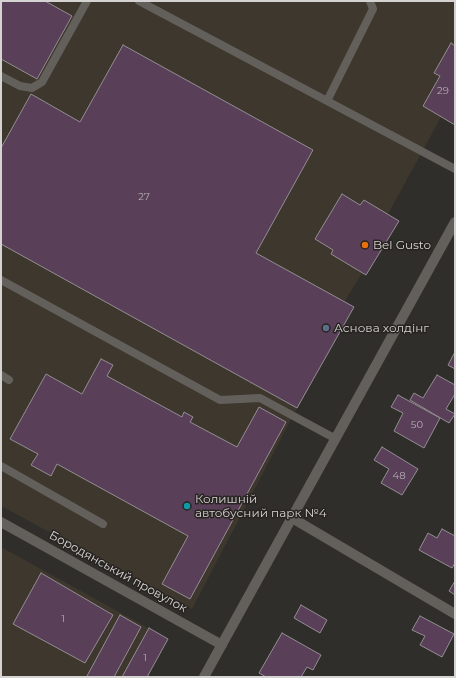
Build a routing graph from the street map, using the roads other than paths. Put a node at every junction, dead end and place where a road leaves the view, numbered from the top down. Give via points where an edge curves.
1 (87, 1) edge
2 (139, 1) edge
3 (370, 1) edge
4 (1, 76) edge
5 (327, 101) junction
6 (455, 169) edge
7 (455, 222) edge
8 (1, 280) edge
9 (1, 375) edge
10 (9, 380) dead end
11 (336, 439) junction
12 (1, 466) edge
13 (292, 518) junction
14 (1, 522) edge
15 (103, 524) dead end
16 (455, 614) edge
17 (222, 645) junction
18 (204, 677) edge

1 - 4 lane via 42,82 32,88 20,86
2 - 5 lane
3 - 5 lane via 373,9
5 - 6 lane
7 - 11 street
8 - 11 lane via 220,400 260,398
9 - 10 lane
11 - 13 street
12 - 15 lane
13 - 16 street
13 - 17 street
14 - 17 street, Бородянський провулок
17 - 18 street

